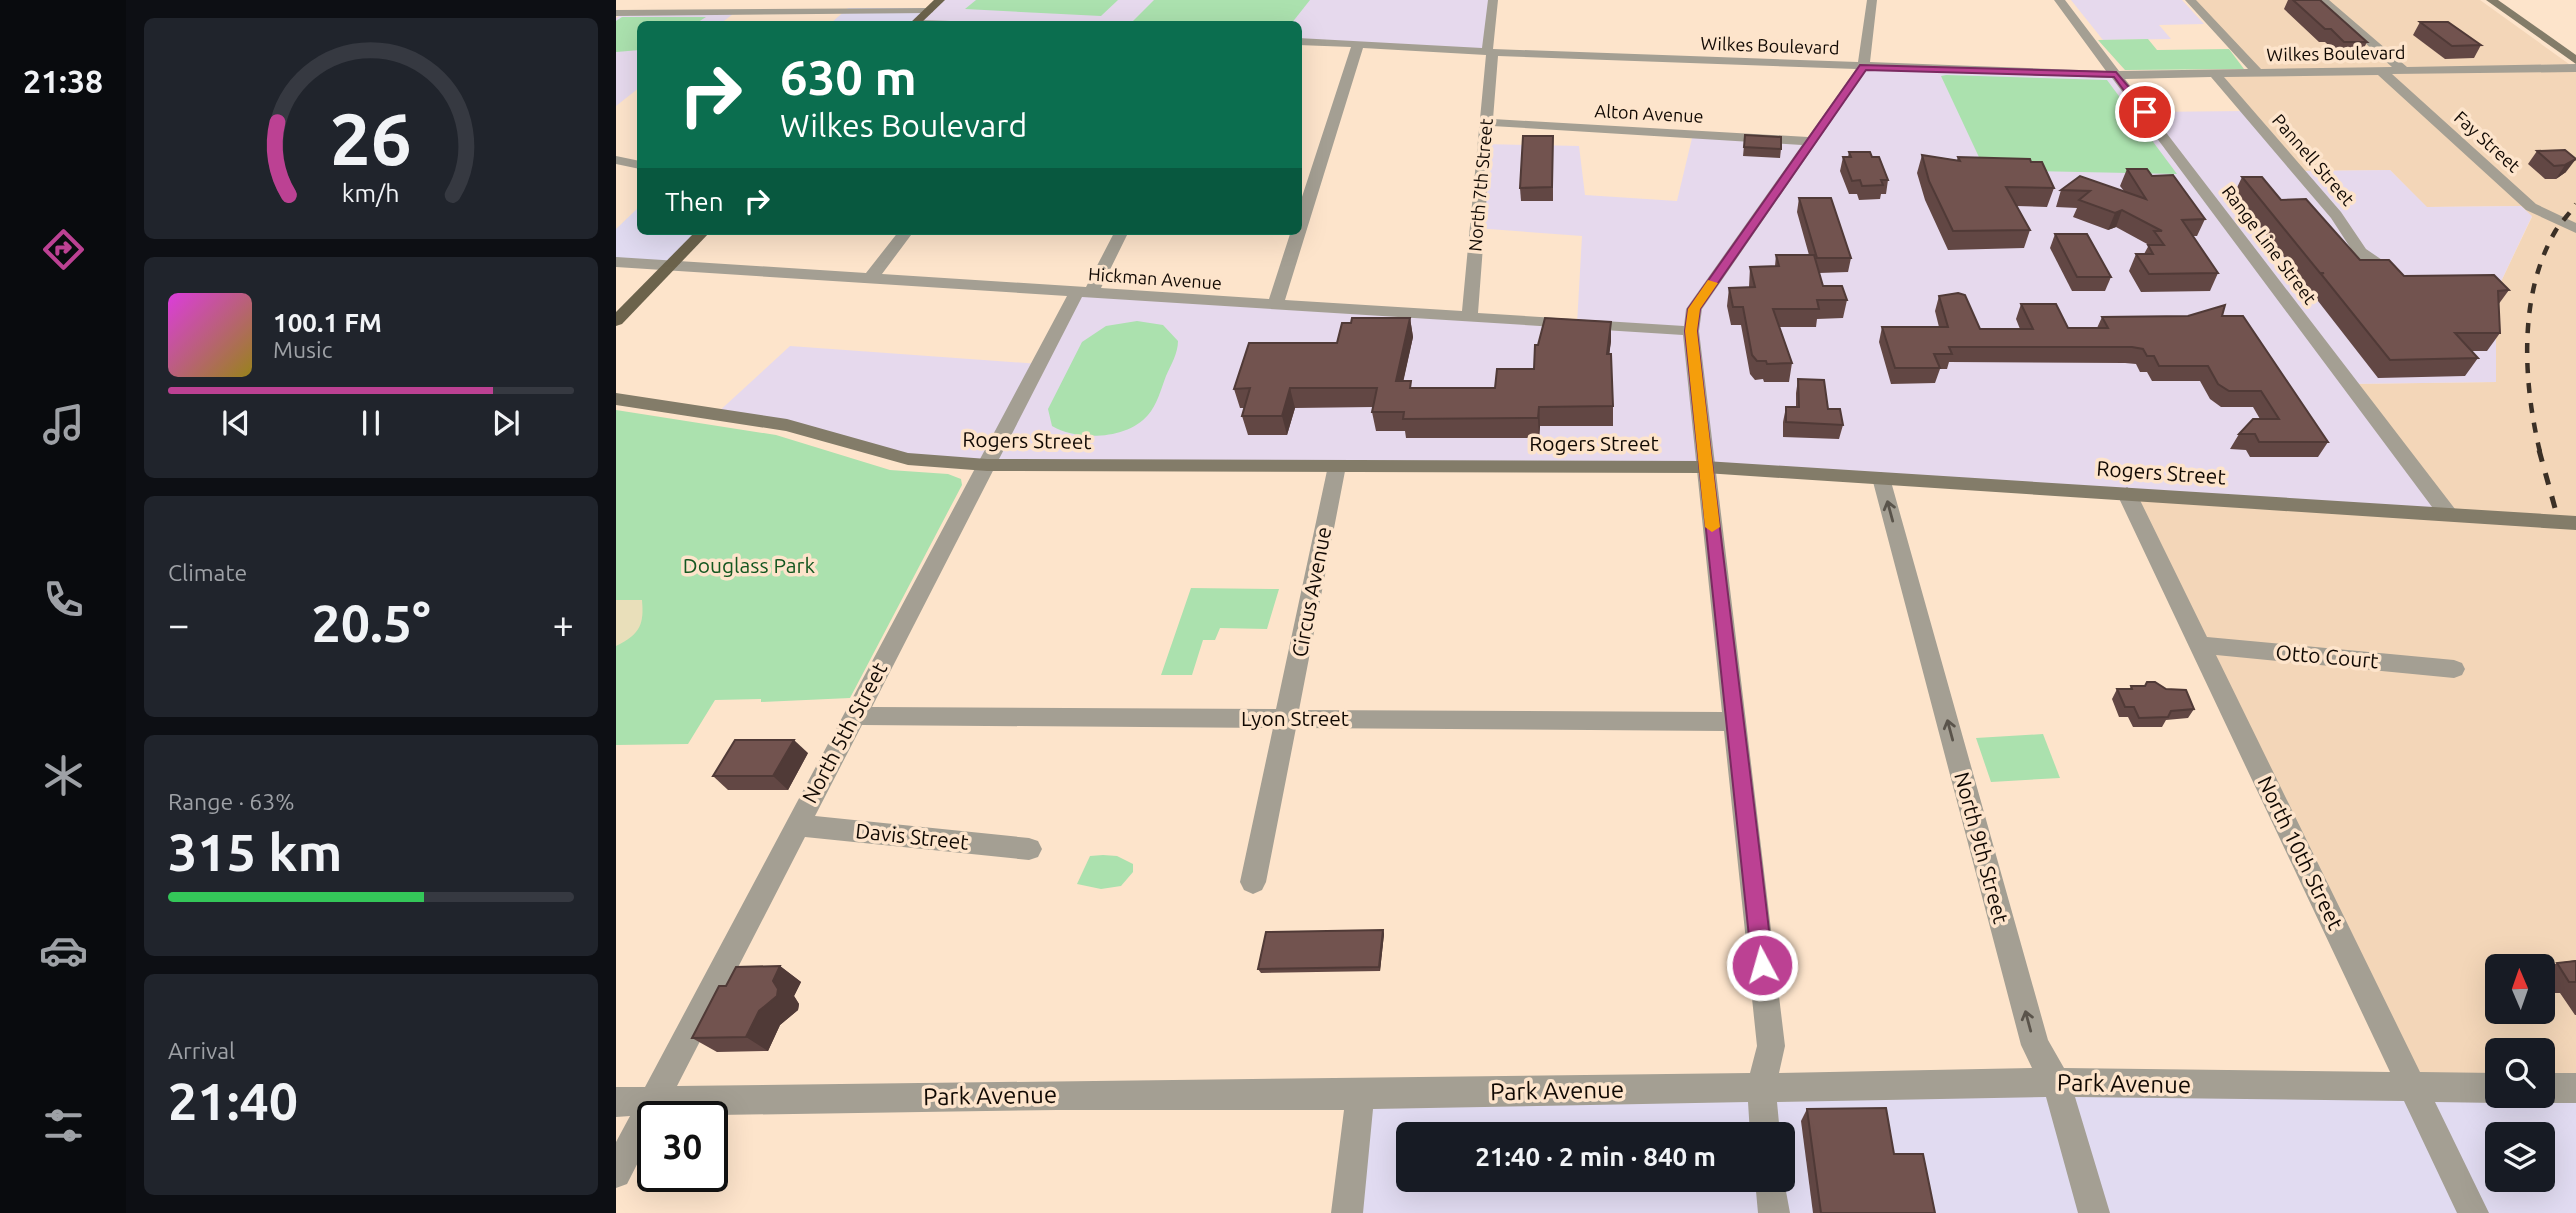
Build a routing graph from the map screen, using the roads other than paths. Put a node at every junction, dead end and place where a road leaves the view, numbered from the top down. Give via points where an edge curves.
1 (636, 0) edge
2 (940, 0) edge
3 (1493, 0) edge
4 (1872, 0) edge
5 (2059, 0) edge
6 (2190, 0) edge
7 (2322, 0) edge
8 (2491, 0) edge
9 (929, 10) junction
10 (799, 12) junction
11 (617, 13) edge
12 (788, 21) edge
13 (917, 21) edge
14 (1302, 41) edge
15 (1358, 44) junction
16 (1490, 52) junction
17 (2576, 60) edge
18 (1863, 67) junction
19 (2576, 68) edge
20 (2381, 71) junction
21 (2404, 71) junction
22 (2258, 73) junction
23 (2214, 74) junction
24 (2116, 75) junction
25 (1486, 121) junction
26 (1810, 141) junction
27 (637, 150) edge
28 (620, 161) edge
29 (1302, 221) edge
30 (2576, 229) edge
31 (700, 235) edge
32 (904, 235) edge
33 (1120, 235) edge
34 (1297, 235) edge
35 (616, 262) edge
36 (670, 266) junction
37 (2383, 267) edge
38 (870, 279) junction
39 (1083, 294) junction
40 (1275, 306) junction
41 (1470, 317) junction
42 (616, 321) edge
43 (1691, 331) junction
44 (616, 399) edge
45 (987, 465) junction
46 (1337, 466) junction
47 (1705, 467) junction
48 (1881, 478) junction
49 (2127, 494) junction
50 (2448, 514) junction
51 (2576, 523) edge
52 (2200, 645) junction
53 (2455, 669) dead end
54 (854, 716) junction
55 (1288, 719) junction
56 (1737, 722) junction
57 (796, 825) junction
58 (1029, 849) dead end
59 (1253, 882) dead end
60 (2056, 1083) junction
61 (1761, 1086) junction
62 (2412, 1088) junction
63 (2485, 1088) edge
64 (2555, 1088) edge
65 (2576, 1088) edge
66 (1360, 1095) junction
67 (653, 1101) edge
68 (710, 1101) edge
69 (616, 1102) edge
70 (637, 1102) edge
71 (1764, 1122) edge
72 (637, 1132) edge
73 (616, 1173) edge
74 (1771, 1192) edge
75 (1347, 1213) edge
76 (1773, 1213) edge
77 (2094, 1213) edge
78 (2473, 1213) edge

1 - 11 street
2 - 9 main road
3 - 16 street, North 7th Street
4 - 18 street
5 - 24 street, Range Line Street
6 - 22 street
7 - 21 street
8 - 17 street
9 - 10 street
9 - 13 main road
10 - 11 street
10 - 12 street
14 - 15 street, Wilkes Boulevard
15 - 16 street, Wilkes Boulevard
15 - 29 street
16 - 18 street, Wilkes Boulevard
16 - 25 street, North 7th Street
18 - 24 street, Wilkes Boulevard
18 - 26 street
19 - 21 street, Wilkes Boulevard
20 - 21 street, Wilkes Boulevard
20 - 22 street, Wilkes Boulevard
20 - 30 street, Fay Street via 2531,207
22 - 23 street, Wilkes Boulevard
23 - 24 street, Wilkes Boulevard
23 - 37 street, Pannell Street via 2336,215 2341,228 2368,259
24 - 50 street, Range Line Street
25 - 26 street, Alton Avenue
25 - 41 street, North 7th Street
26 - 43 street via 1694,309
27 - 28 street
31 - 36 main road
32 - 38 street
33 - 39 street, North 5th Street
34 - 40 street
35 - 36 street, Hickman Avenue
36 - 38 street, Hickman Avenue
36 - 42 main road
38 - 39 street, Hickman Avenue
39 - 40 street, Hickman Avenue
39 - 45 street, North 5th Street
40 - 41 street, Hickman Avenue
41 - 43 street, Hickman Avenue
43 - 47 street
44 - 45 street, Rogers Street via 787,425 908,459
45 - 46 street, Rogers Street
45 - 54 street, North 5th Street
46 - 47 street, Rogers Street
46 - 55 street, Circus Avenue
47 - 48 street, Rogers Street
47 - 56 street
48 - 49 street, Rogers Street
60 -> 48 street, North 9th Street via 2035,1045
49 - 50 street, Rogers Street
49 - 52 street, North 10th Street
50 - 51 street, Rogers Street
52 - 53 street, Otto Court
52 - 62 street, North 10th Street
54 - 55 street, Lyon Street
54 - 57 street, North 5th Street
55 - 56 street, Lyon Street
55 - 59 street, Circus Avenue
56 - 61 street via 1771,1046
57 - 58 street, Davis Street
57 - 67 street, North 5th Street
60 - 61 street, Park Avenue
60 - 62 street, Park Avenue
60 - 77 street, North 9th Street
61 - 66 street, Park Avenue
61 - 71 street
62 - 63 street, Park Avenue
62 - 78 street, North 10th Street
64 - 65 street
66 - 68 street, Park Avenue
66 - 75 street
69 - 70 street, Park Avenue
72 - 73 street, North 5th Street
74 - 76 street

